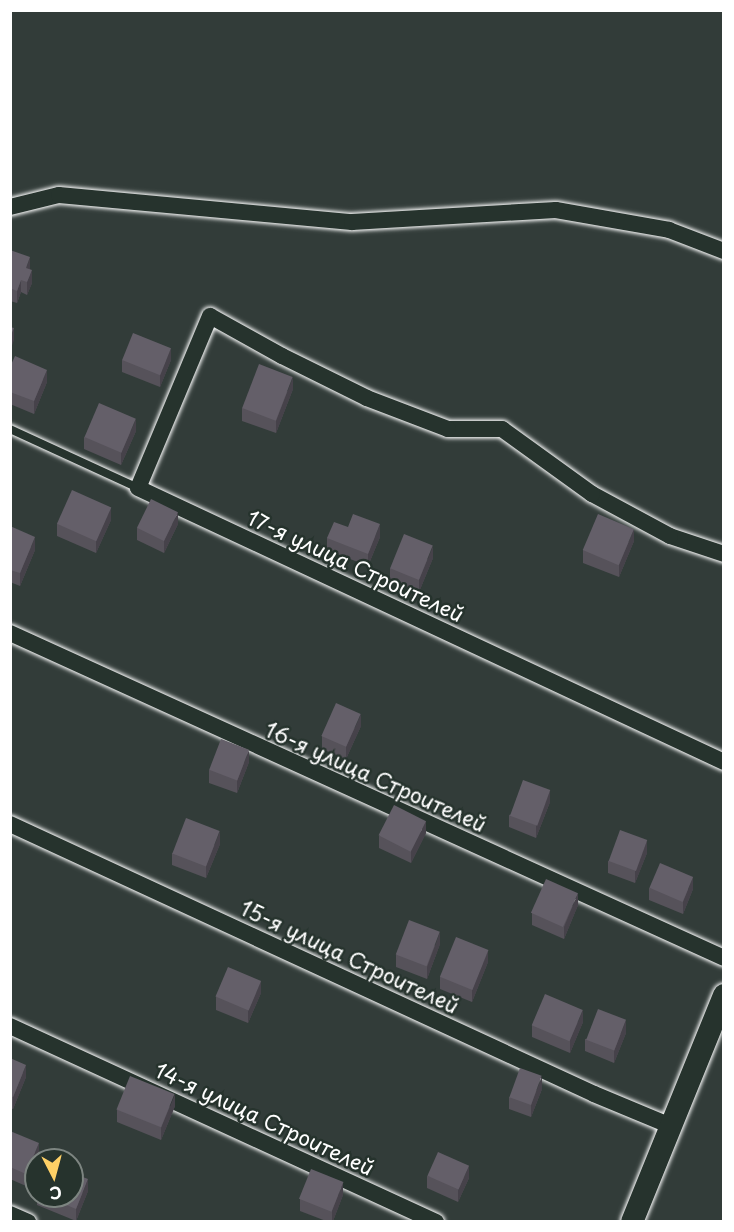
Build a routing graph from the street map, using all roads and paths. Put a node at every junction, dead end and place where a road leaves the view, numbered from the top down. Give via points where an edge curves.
1 (10, 207) edge
2 (723, 250) edge
3 (10, 429) edge
4 (138, 488) junction
5 (723, 554) edge
6 (10, 633) edge
7 (723, 762) edge
8 (10, 824) edge
9 (723, 957) edge
10 (723, 996) edge
11 (10, 1026) edge
12 (671, 1126) junction
13 (10, 1214) edge
14 (28, 1221) edge
15 (436, 1221) edge
16 (632, 1221) edge

1 - 2 street via 59,195 352,222 556,210 669,230
3 - 4 lane
4 - 5 street via 210,316 367,398 448,429 502,429 592,494 670,536
4 - 7 street, 17-я улица Строителей
6 - 9 street, 16-я улица Строителей
8 - 12 street, 15-я улица Строителей
10 - 12 main road
11 - 15 street, 14-я улица Строителей
12 - 16 main road
13 - 14 street

